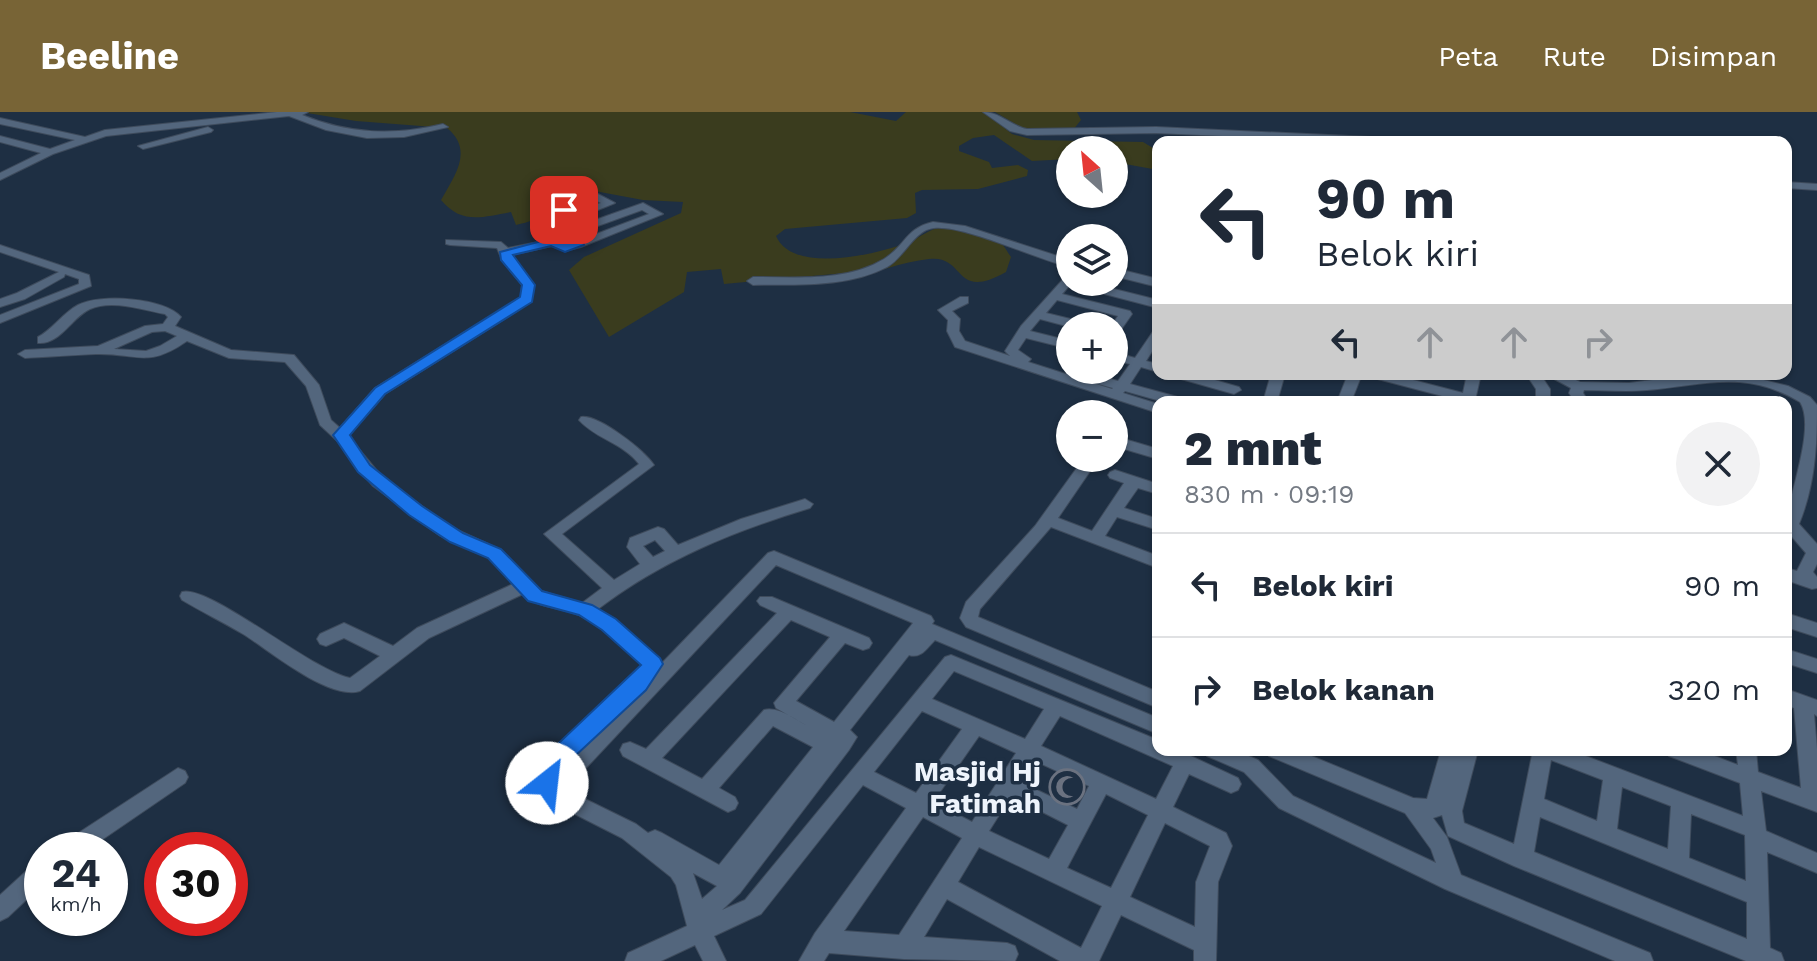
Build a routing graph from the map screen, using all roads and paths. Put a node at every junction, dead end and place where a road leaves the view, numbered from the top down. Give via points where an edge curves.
1 (988, 112) edge
2 (298, 113) edge
3 (0, 121) edge
4 (228, 122) junction
5 (13, 124) junction
6 (443, 127) dead end
7 (0, 128) edge
8 (41, 130) junction
9 (1285, 136) edge
10 (83, 139) junction
11 (4, 142) edge
12 (143, 146) dead end
13 (50, 152) junction
14 (0, 159) edge
15 (23, 164) junction
16 (0, 177) edge
17 (1792, 185) edge
18 (1817, 187) edge
19 (569, 218) dead end
20 (579, 229) junction
21 (450, 242) dead end
22 (577, 245) junction
23 (0, 250) edge
24 (507, 252) junction
25 (1056, 260) edge
26 (1128, 270) edge
27 (1152, 272) edge
28 (1128, 273) edge
29 (60, 275) junction
30 (753, 281) dead end
31 (1152, 281) edge
32 (85, 286) junction
33 (0, 287) edge
34 (21, 296) junction
35 (1055, 296) joint
36 (1127, 296) edge
37 (964, 300) dead end
38 (1152, 302) edge
39 (0, 303) edge
40 (1118, 312) edge
41 (1039, 315) junction
42 (0, 319) edge
43 (1056, 319) edge
44 (955, 320) junction
45 (940, 326) dead end
46 (167, 327) junction
47 (1023, 333) junction
48 (187, 335) junction
49 (43, 340) dead end
50 (1056, 341) edge
51 (1152, 342) edge
52 (100, 350) junction
53 (25, 354) dead end
54 (1128, 360) edge
55 (1138, 363) junction
56 (1152, 366) edge
57 (1200, 380) edge
58 (1473, 380) edge
59 (1560, 380) edge
60 (1689, 380) edge
61 (1742, 380) edge
62 (1425, 381) edge
63 (1119, 390) junction
64 (1234, 390) dead end
65 (1580, 394) edge
66 (1152, 396) edge
67 (1456, 396) edge
68 (1469, 396) edge
69 (1152, 406) edge
70 (586, 420) dead end
71 (341, 435) junction
72 (1128, 445) edge
73 (1152, 452) edge
74 (1082, 472) edge
75 (1115, 475) dead end
76 (1137, 482) junction
77 (1152, 487) edge
78 (805, 504) dead end
79 (1114, 510) junction
80 (1047, 520) junction
81 (1152, 523) edge
82 (1792, 523) edge
83 (1792, 526) edge
84 (1095, 538) junction
85 (676, 553) junction
86 (1152, 560) edge
87 (651, 566) junction
88 (1792, 576) edge
89 (1815, 584) edge
90 (524, 586) junction
91 (612, 588) junction
92 (188, 596) dead end
93 (766, 601) dead end
94 (585, 610) junction
95 (789, 611) junction
96 (1792, 622) edge
97 (1817, 630) edge
98 (842, 635) junction
99 (326, 639) dead end
100 (863, 643) dead end
101 (393, 654) junction
102 (1792, 658) edge
103 (1817, 666) edge
104 (1152, 697) edge
105 (921, 702) junction
106 (1802, 703) edge
107 (1057, 705) junction
108 (777, 709) junction
109 (1152, 723) edge
110 (975, 726) junction
111 (831, 739) junction
112 (1152, 747) edge
113 (630, 750) dead end
114 (1029, 750) junction
115 (1172, 756) edge
116 (1228, 756) edge
117 (1290, 756) edge
118 (1449, 756) edge
119 (1467, 756) edge
120 (1545, 756) edge
121 (1563, 756) edge
122 (1692, 756) edge
123 (1747, 756) edge
124 (648, 760) junction
125 (1185, 762) junction
126 (1614, 774) junction
127 (862, 775) junction
128 (178, 777) dead end
129 (1750, 777) junction
130 (1102, 782) junction
131 (1231, 784) dead end
132 (1007, 785) junction
133 (704, 790) junction
134 (1681, 800) junction
135 (1814, 802) edge
136 (728, 803) dead end
137 (1535, 805) junction
138 (919, 806) junction
139 (1412, 807) junction
140 (1161, 812) junction
141 (1081, 821) junction
142 (97, 832) edge
143 (1755, 833) junction
144 (1606, 834) junction
145 (976, 835) junction
146 (1522, 859) junction
147 (1817, 863) edge
148 (1678, 864) junction
149 (1054, 871) junction
150 (1453, 882) junction
151 (945, 886) junction
152 (24, 888) edge
153 (1756, 895) junction
154 (1115, 902) junction
155 (0, 910) edge
156 (697, 922) junction
157 (1019, 929) junction
158 (823, 941) junction
159 (904, 948) junction
160 (1204, 952) edge
161 (1005, 958) edge
162 (1766, 958) edge
163 (636, 961) edge
164 (715, 961) edge
165 (810, 961) edge
166 (1085, 961) edge
167 (1642, 961) edge

1 - 9 street via 1027,132
2 - 4 street
2 - 6 street via 320,126 372,137 395,138
3 - 5 street
4 - 10 street via 136,128
4 - 12 street
5 - 7 street
5 - 8 street
8 - 10 street
8 - 11 street
10 - 13 street
11 - 13 street
13 - 15 street
14 - 15 street
15 - 16 street
17 - 18 street
19 - 20 street
20 - 22 street
20 - 22 street via 643,206 658,214
21 - 24 street via 493,243
22 - 24 street via 565,248 555,238
23 - 29 street
23 - 32 street via 85,277
24 - 71 street via 528,285 527,299 380,391
25 - 30 street via 954,227 932,225 920,228 887,263 854,274
26 - 27 street
28 - 31 street
29 - 32 street
29 - 34 street
32 - 42 street
33 - 34 street
34 - 39 street
35 - 40 street
35 - 41 street
36 - 38 street
37 - 44 street via 944,310
41 - 43 street
41 - 47 street
44 - 45 street
44 - 63 street via 955,339 966,347
46 - 48 street
46 - 49 street via 175,317 169,311 97,303 77,311
46 - 52 street
47 - 50 street
47 - 63 street via 1011,351 1020,357
48 - 52 street via 148,356
48 - 71 street via 229,354 289,358 312,385 325,422
51 - 55 street
52 - 53 street
54 - 55 street
55 - 56 street
55 - 63 street
57 - 64 street
58 - 68 street
59 - 65 street
60 - 65 street
61 - 82 street via 1805,399 1811,406 1810,478
62 - 67 street
63 - 66 street
63 - 69 street
70 - 91 street via 638,449 647,465 552,534
71 - 90 street via 378,482 445,531 495,554
72 - 73 street
74 - 80 street
75 - 76 street
76 - 77 street
76 - 79 street
78 - 85 street via 744,521
79 - 81 street
79 - 84 street
80 - 84 street
80 - 104 street via 972,607 969,618
83 - 89 street via 1815,552 1804,573
84 - 86 street
85 - 87 street
85 - 87 street via 658,533 636,542
87 - 91 street
88 - 89 street
90 - 94 street via 535,596
90 - 101 street via 423,633
91 - 94 street
92 - 101 street via 347,686 359,684
93 - 95 street
94 - 156 street via 653,664 639,684 550,766 548,787 629,831 669,862 686,881
95 - 98 street
95 - 124 street
96 - 97 street
98 - 100 street
98 - 108 street
99 - 101 street via 344,630
102 - 103 street
105 - 107 street via 942,670 954,662
105 - 110 street
105 - 127 street
106 - 135 street
107 - 112 street
107 - 114 street
108 - 111 street
108 - 133 street
109 - 111 street via 932,631
110 - 114 street
110 - 138 street
111 - 111 street via 722,878 557,785 774,557 925,621
111 - 156 street via 732,886
113 - 124 street
114 - 130 street
114 - 132 street
115 - 125 street
116 - 150 street via 1251,766 1286,802
117 - 139 street
118 - 139 street via 1435,809
119 - 146 street via 1452,824
120 - 137 street
121 - 126 street
122 - 129 street
123 - 129 street
124 - 133 street
125 - 131 street
125 - 140 street
126 - 134 street
126 - 144 street
127 - 138 street
127 - 156 street via 753,907
128 - 142 street
129 - 135 street
129 - 143 street
130 - 140 street
130 - 141 street
132 - 141 street
132 - 145 street
133 - 136 street
134 - 143 street
134 - 148 street
137 - 144 street
137 - 146 street
138 - 145 street
138 - 158 street
139 - 150 street via 1440,844
140 - 154 street
140 - 160 street via 1222,843 1207,882
141 - 149 street
143 - 147 street
143 - 153 street
144 - 148 street
145 - 149 street
145 - 151 street
146 - 162 street
148 - 153 street
149 - 154 street
150 - 167 street
151 - 157 street
151 - 159 street
152 - 155 street
153 - 162 street
154 - 160 street
154 - 166 street
156 - 163 street
156 - 164 street
157 - 161 street
157 - 166 street
158 - 159 street
158 - 165 street
159 - 161 street

